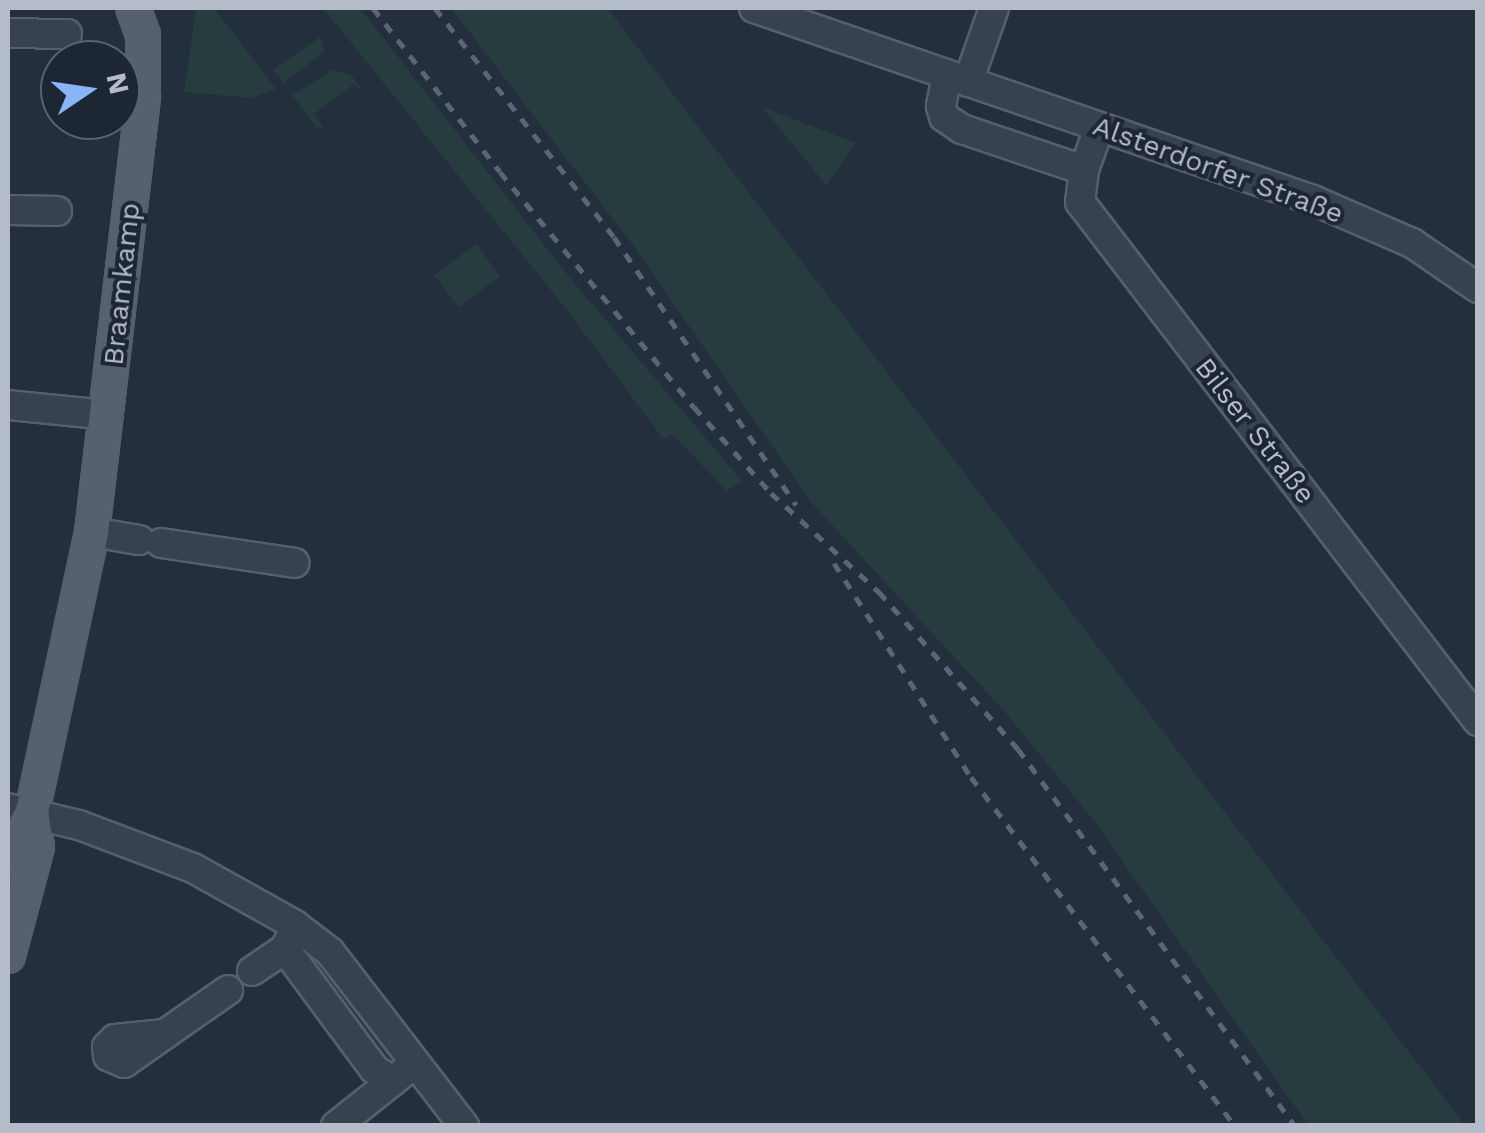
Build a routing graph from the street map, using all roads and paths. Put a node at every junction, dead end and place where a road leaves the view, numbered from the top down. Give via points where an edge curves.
1 (754, 8) edge
2 (994, 8) edge
3 (143, 17) edge
4 (8, 33) edge
5 (67, 34) dead end
6 (957, 78) junction
7 (1099, 128) junction
8 (1084, 170) junction
9 (8, 210) edge
10 (57, 211) dead end
11 (1478, 288) edge
12 (8, 405) edge
13 (108, 415) junction
14 (92, 532) junction
15 (295, 562) dead end
16 (1478, 721) edge
17 (20, 810) edge
18 (8, 857) edge
19 (290, 937) junction
20 (8, 956) edge
21 (252, 971) dead end
22 (228, 990) dead end
23 (166, 1034) dead end
24 (418, 1062) junction
25 (392, 1081) junction
26 (336, 1126) edge
27 (464, 1126) edge

1 - 6 street, Alsterdorfer Straße
2 - 6 street
3 - 13 main road, Braamkamp via 143,96
4 - 5 street
6 - 7 street, Alsterdorfer Straße
6 - 8 street, Alsterdorfer Straße via 940,106 944,117
7 - 8 street, Bilser Straße
7 - 11 street, Alsterdorfer Straße via 1312,200 1412,243
8 - 16 street, Bilser Straße via 1080,202
9 - 10 street
12 - 13 street
13 - 14 main road, Braamkamp
14 - 15 street
14 - 17 main road, Braamkamp
17 - 18 main road, Braamkamp
17 - 19 street via 193,868
17 - 20 main road, Braamkamp via 37,847
19 - 21 street
19 - 24 street via 330,952
19 - 25 street via 374,1069
22 - 23 street
24 - 25 street
24 - 27 street
25 - 26 street

